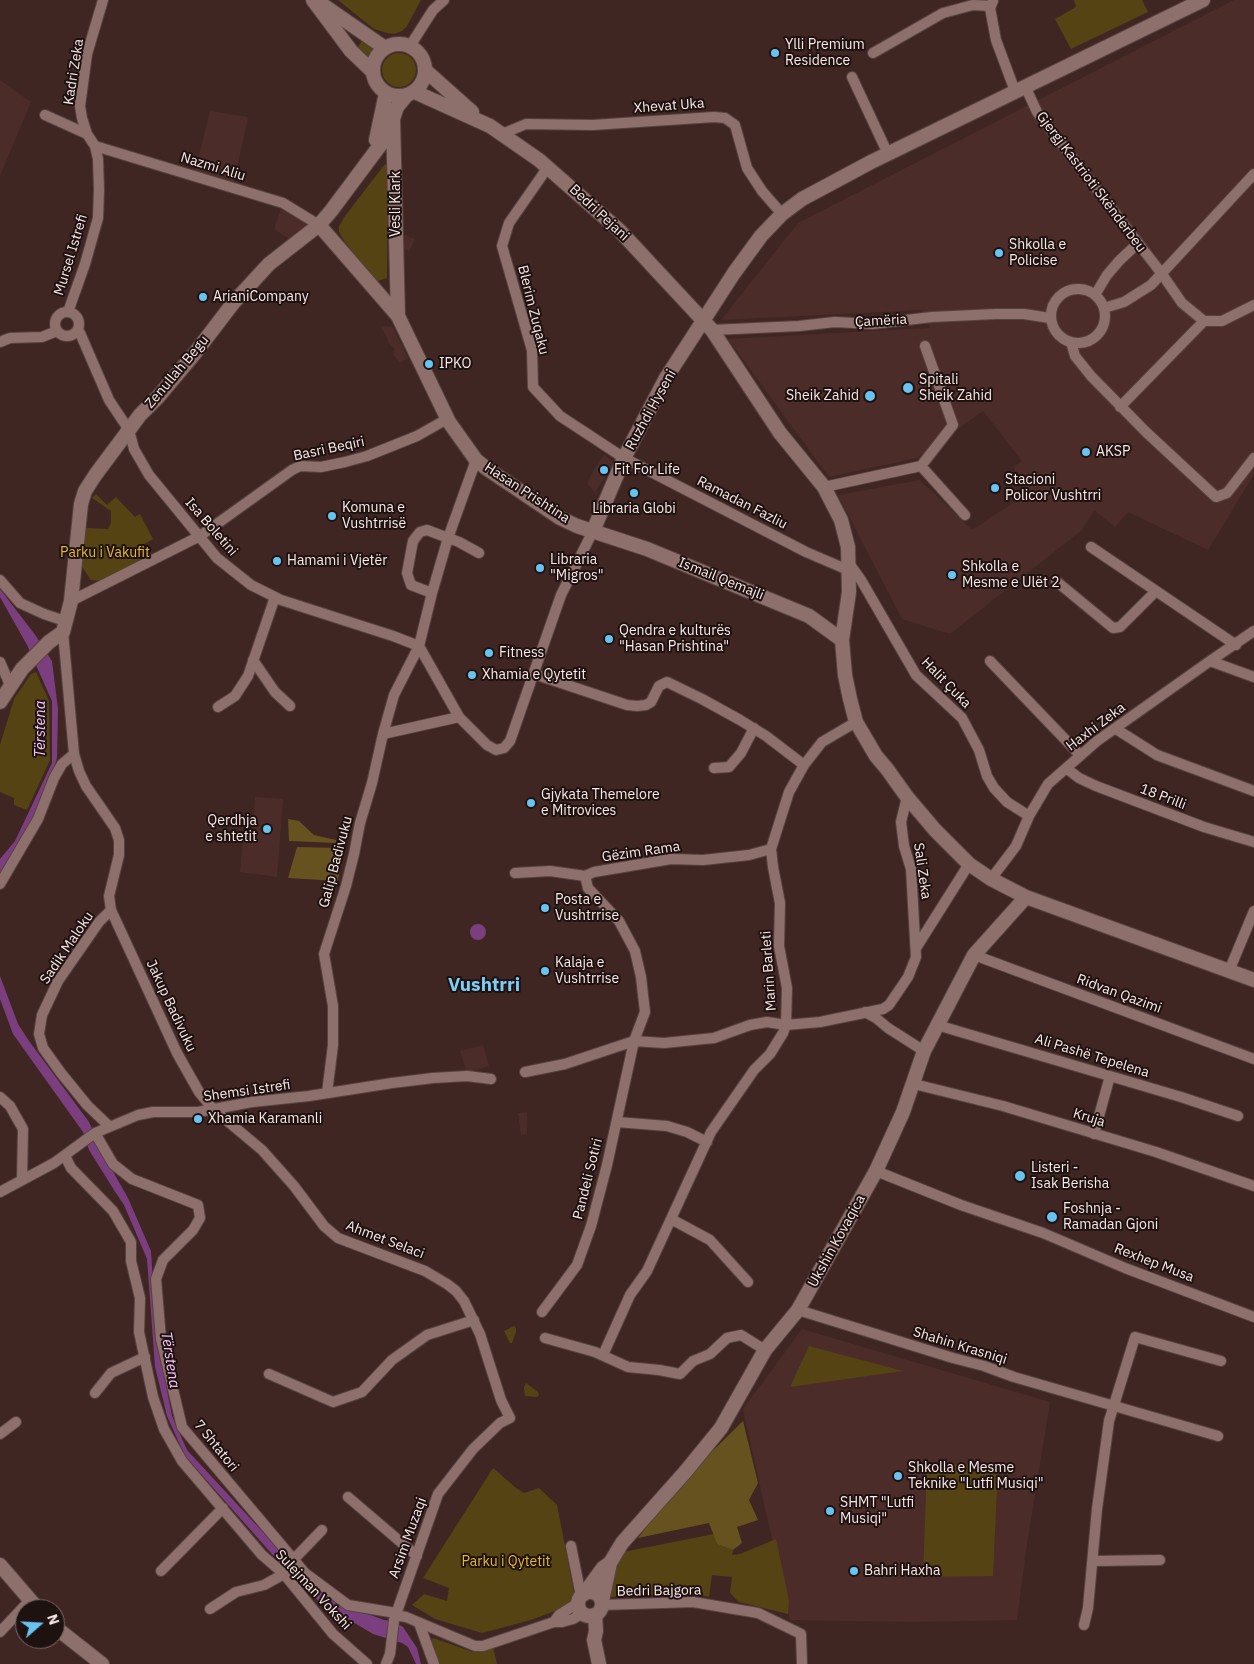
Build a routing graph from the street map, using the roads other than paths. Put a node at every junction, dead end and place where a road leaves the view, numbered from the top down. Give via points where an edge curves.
1 (103, 0) edge
2 (315, 0) edge
3 (444, 0) edge
4 (1203, 0) edge
5 (992, 3) edge
6 (410, 46) junction
7 (385, 48) junction
8 (873, 53) dead end
9 (426, 71) junction
10 (373, 72) junction
11 (852, 77) dead end
12 (1020, 89) junction
13 (386, 93) junction
14 (410, 94) junction
15 (45, 115) dead end
16 (393, 119) junction
17 (482, 121) junction
18 (87, 134) junction
19 (502, 134) junction
20 (95, 146) junction
21 (888, 154) junction
22 (372, 155) junction
23 (548, 167) junction
24 (1254, 174) edge
25 (782, 214) junction
26 (319, 225) junction
27 (1138, 244) junction
28 (1162, 274) junction
29 (1095, 295) junction
30 (1254, 305) edge
31 (1104, 308) junction
32 (68, 312) junction
33 (398, 316) junction
34 (1050, 318) junction
35 (1204, 321) junction
36 (708, 326) junction
37 (57, 331) junction
38 (77, 332) junction
39 (0, 342) edge
40 (1071, 342) junction
41 (925, 346) dead end
42 (1120, 407) junction
43 (447, 419) junction
44 (129, 430) junction
45 (624, 458) junction
46 (1254, 458) edge
47 (476, 460) junction
48 (921, 466) junction
49 (824, 487) junction
50 (965, 515) dead end
51 (593, 531) junction
52 (200, 536) junction
53 (448, 538) junction
54 (1092, 547) dead end
55 (479, 552) dead end
56 (848, 566) junction
57 (0, 580) edge
58 (1056, 581) dead end
59 (1156, 591) junction
60 (432, 593) junction
61 (275, 597) junction
62 (71, 601) junction
63 (64, 626) junction
64 (1254, 632) edge
65 (842, 640) junction
66 (1236, 645) junction
67 (419, 646) junction
68 (253, 660) junction
69 (990, 661) dead end
70 (1210, 661) junction
71 (0, 662) edge
72 (534, 674) junction
73 (1254, 677) edge
74 (10, 685) junction
75 (0, 702) edge
76 (290, 706) dead end
77 (218, 707) dead end
78 (459, 717) junction
79 (856, 722) junction
80 (754, 728) junction
81 (1116, 729) junction
82 (383, 734) junction
83 (74, 754) junction
84 (1080, 755) junction
85 (804, 765) junction
86 (714, 768) dead end
87 (1066, 768) junction
88 (1254, 790) edge
89 (907, 797) junction
90 (1029, 816) junction
91 (1254, 842) edge
92 (771, 849) junction
93 (969, 864) junction
94 (514, 873) dead end
95 (585, 876) junction
96 (991, 879) junction
97 (0, 884) edge
98 (1026, 897) junction
99 (111, 910) junction
100 (1254, 911) edge
101 (916, 949) junction
102 (974, 955) junction
103 (1229, 971) junction
104 (1254, 980) edge
105 (865, 1012) junction
106 (786, 1024) junction
107 (937, 1024) junction
108 (634, 1041) junction
109 (924, 1051) junction
110 (1254, 1059) edge
111 (525, 1072) dead end
112 (1110, 1076) junction
113 (491, 1079) dead end
114 (914, 1084) junction
115 (327, 1093) junction
116 (0, 1097) edge
117 (214, 1109) junction
118 (1238, 1116) dead end
119 (616, 1122) junction
120 (109, 1126) junction
121 (95, 1133) junction
122 (1094, 1134) junction
123 (707, 1142) junction
124 (65, 1156) junction
125 (876, 1171) junction
126 (22, 1180) junction
127 (1254, 1186) edge
128 (0, 1192) edge
129 (671, 1219) junction
130 (748, 1282) dead end
131 (798, 1310) junction
132 (542, 1312) dead end
133 (1254, 1317) edge
134 (474, 1320) junction
135 (545, 1338) dead end
136 (765, 1350) junction
137 (603, 1355) junction
138 (145, 1357) junction
139 (1221, 1361) dead end
140 (269, 1374) dead end
141 (95, 1393) dead end
142 (1114, 1405) junction
143 (510, 1418) joint
144 (16, 1422) dead end
145 (0, 1434) edge
146 (1218, 1436) dead end
147 (348, 1497) dead end
148 (223, 1508) junction
149 (322, 1530) dead end
150 (571, 1546) dead end
151 (417, 1556) junction
152 (294, 1559) junction
153 (1160, 1560) dead end
154 (1093, 1561) junction
155 (0, 1565) edge
156 (161, 1571) dead end
157 (284, 1574) junction
158 (30, 1599) edge
159 (589, 1605) junction
160 (210, 1608) dead end
161 (395, 1616) junction
162 (15, 1620) edge
163 (419, 1623) junction
164 (1084, 1626) dead end
165 (0, 1632) edge
166 (65, 1635) edge
167 (388, 1659) edge
168 (102, 1664) edge
169 (367, 1664) edge
170 (434, 1664) edge
171 (599, 1664) edge
172 (802, 1664) edge

1 - 18 street, Kadri Zeka via 87,54 80,106
2 - 7 street
2 - 10 street via 352,51
3 - 6 street via 433,10
4 - 12 street
5 - 8 street via 942,13
5 - 12 street, Gjergj Kastrioti Skënderbeu via 996,40
6 - 7 street via 398,44
6 - 9 street via 422,56
7 - 10 street via 374,60
9 - 14 street via 423,82
9 - 17 street, Bedri Pejani
10 - 13 street via 375,82
11 - 21 street
12 - 21 street
12 - 27 street, Gjergj Kastrioti Skënderbeu
13 - 14 street via 396,96
13 - 22 street, Zenullah Begu
14 - 16 street via 397,107
14 - 17 street, Bedri Pejani
15 - 18 street
16 - 22 street, Zenullah Begu
16 - 33 street, Vesli Klark
17 - 19 street, Bedri Pejani
18 - 20 street, Kadri Zeka
19 - 23 street, Bedri Pejani
19 - 25 street, Xhevat Uka via 526,124 593,125 725,118 735,125 748,168
20 - 26 street, Nazmi Aliu via 283,203
20 - 32 street, Mursel Istrefi via 100,190 98,218
21 - 25 street via 802,199
22 - 26 street, Zenullah Begu
23 - 36 street, Bedri Pejani via 620,230
23 - 45 street, Blerim Zuqaku via 509,223 502,246 532,350 533,387 560,416
24 - 28 street
25 - 36 street via 734,272
26 - 33 street, Vesli Klark
26 - 44 street, Zenullah Begu via 269,264
27 - 28 street, Gjergj Kastrioti Skënderbeu
27 - 29 street via 1107,275
28 - 31 street via 1135,296
28 - 35 street, Gjergj Kastrioti Skënderbeu via 1182,303
29 - 31 street
29 - 34 street via 1084,290 1071,290 1060,295
30 - 35 street via 1222,321
31 - 40 street via 1104,324 1095,337 1082,343
32 - 37 street via 56,318
32 - 38 street via 79,320
33 - 43 street, Vesli Klark
34 - 36 street, Çamëria via 996,314 872,324
34 - 40 street via 1058,335
35 - 42 street
36 - 45 street, Ruzhdi Hyseni via 666,378
36 - 49 street via 780,433
37 - 38 street via 67,337
37 - 39 street via 42,337 10,338
38 - 44 street via 109,400
40 - 42 street via 1075,356
41 - 48 street via 953,425
42 - 46 street via 1216,497 1227,493
43 - 47 street, Vesli Klark
43 - 52 street, Basri Beqiri via 417,436 367,456 321,466 300,466
44 - 52 street, Isa Boletini via 134,449 149,476
44 - 62 street, Zenullah Begu via 85,491
45 - 51 street, Ruzhdi Hyseni
45 - 56 street, Ramadan Fazliu via 806,552
47 - 51 street, Hasan Prishtina via 560,518
47 - 53 street, Hasan Prishtina
48 - 49 street
48 - 50 street
49 - 56 street via 841,520 848,547
51 - 65 street, Ismail Qemajli via 647,549 809,616
51 - 72 street via 561,595
52 - 61 street, Isa Boletini via 217,558 251,585
52 - 62 street, Basri Beqiri
53 - 55 street
53 - 60 street, Hasan Prishtina
53 - 60 street via 427,530 420,532 413,541 407,573 410,585
54 - 59 street
56 - 65 street via 849,592
56 - 90 street, Halit Çuka via 861,580 916,675 962,718 994,788 1007,802
57 - 63 street via 20,603
58 - 59 street via 1113,628 1120,626
59 - 66 street
60 - 67 street, Hasan Prishtina
61 - 67 street, Isa Boletini
61 - 68 street
62 - 63 street, Zenullah Begu
63 - 74 street
63 - 83 street
64 - 66 street, Haxhi Zeka
65 - 79 street
66 - 70 street, Haxhi Zeka
67 - 78 street
67 - 82 street, Galip Badivuku via 394,695
68 - 76 street via 274,692
68 - 77 street via 248,676 235,696
69 - 84 street
70 - 73 street
70 - 81 street, Haxhi Zeka
71 - 74 street
72 - 78 street via 510,741 504,748 496,750 487,745
72 - 80 street via 637,706 651,702 659,686 667,682
74 - 75 street
78 - 82 street
79 - 85 street, Marin Barleti via 822,742
79 - 89 street via 876,756
80 - 85 street
80 - 86 street via 741,753 729,767
81 - 84 street, Haxhi Zeka
81 - 88 street via 1157,755
82 - 115 street, Galip Badivuku via 350,870 324,954 333,1006 333,1045
83 - 97 street via 62,764 54,778 38,819
83 - 99 street via 86,786 119,840 119,855 109,896
84 - 87 street, Haxhi Zeka
85 - 92 street, Marin Barleti via 788,792
87 - 90 street, Haxhi Zeka via 1048,784
87 - 91 street, 18 Prilli via 1096,786 1204,827
89 - 93 street
89 - 101 street, Sali Zeka via 901,822 910,868
90 - 96 street, Haxhi Zeka via 1016,846
92 - 95 street, Gëzim Rama via 704,860 672,859
92 - 106 street, Marin Barleti via 780,903 779,946 787,988
93 - 96 street
93 - 101 street, Sali Zeka
94 - 95 street, Gëzim Rama via 550,871
95 - 108 street, Pandeli Sotiri via 588,888 619,921 635,951 645,1012
96 - 98 street
98 - 102 street, Ukshin Kovaqica
98 - 103 street
99 - 117 street, Jakup Badivuku via 177,1053 198,1092
99 - 120 street, Sadik Maloku via 58,981 42,1015 39,1034 43,1048 61,1073
100 - 103 street
101 - 105 street, Sali Zeka via 908,977 889,1005 883,1010
102 - 107 street, Ukshin Kovaqica
102 - 110 street, Ridvan Qazimi
103 - 104 street
105 - 106 street, Sali Zeka via 820,1022
105 - 109 street
106 - 108 street, Sali Zeka via 750,1025 714,1038 664,1043
106 - 123 street, Marin Barleti via 770,1054 754,1070
107 - 109 street, Ukshin Kovaqica
107 - 112 street, Ali Pashë Tepelena
108 - 111 street via 565,1064
108 - 119 street, Pandeli Sotiri
109 - 114 street, Ukshin Kovaqica
112 - 118 street, Ali Pashë Tepelena
112 - 122 street
113 - 115 street, Shemsi Istrefi via 467,1076 433,1078
114 - 122 street, Kruja via 1003,1106
114 - 125 street, Ukshin Kovaqica
115 - 117 street, Shemsi Istrefi
116 - 126 street via 10,1106 23,1129
117 - 120 street, Shemsi Istrefi via 184,1113 153,1112
117 - 134 street, Ahmet Selaci via 262,1150 324,1226 338,1238 426,1271 447,1284 464,1301
119 - 123 street via 667,1126
119 - 132 street, Pandeli Sotiri via 591,1226 577,1265
120 - 121 street, Shemsi Istrefi
121 - 124 street, Shemsi Istrefi
121 - 152 street, 7 Shtatori via 113,1164 132,1180 198,1205 200,1218 164,1260 156,1279 161,1339 174,1400 182,1427
122 - 127 street, Kruja
123 - 129 street, Marin Barleti
124 - 126 street, Shemsi Istrefi
124 - 138 street, Sulejman Vokshi via 71,1168 113,1211 131,1242 131,1261 140,1298 139,1332
125 - 131 street, Ukshin Kovaqica
125 - 133 street, Rexhep Musa
126 - 128 street, Shemsi Istrefi
129 - 130 street via 710,1240
129 - 137 street, Marin Barleti via 647,1271 630,1295
131 - 136 street, Ukshin Kovaqica
131 - 142 street, Shahin Krasniqi
134 - 140 street via 427,1335 392,1360 362,1392 333,1402
134 - 143 street, Ahmet Selaci
135 - 137 street
136 - 137 street via 741,1335 727,1338 680,1374 628,1367
136 - 159 street, Ukshin Kovaqica via 721,1428 603,1568
138 - 141 street via 110,1373
138 - 148 street, Sulejman Vokshi via 164,1429 182,1460
139 - 142 street via 1135,1337
142 - 146 street, Shahin Krasniqi
142 - 154 street via 1109,1420
143 - 151 street, Arsim Muzaqi via 500,1423 473,1449 438,1494
144 - 145 street
147 - 151 street
148 - 156 street
148 - 157 street, Sulejman Vokshi via 262,1555
149 - 152 street
150 - 159 street
151 - 161 street, Arsim Muzaqi
152 - 161 street, 7 Shtatori via 305,1573 348,1605
153 - 154 street
154 - 164 street
155 - 158 street
157 - 160 street via 264,1585 236,1592
157 - 169 street, Sulejman Vokshi via 333,1634
159 - 163 street, 7 Shtatori via 559,1615 554,1622 483,1646 475,1646
159 - 171 street via 589,1634 594,1640
159 - 172 street, Bedri Bajgora via 693,1602 758,1613 801,1634
161 - 163 street, 7 Shtatori
161 - 167 street, Arsim Muzaqi
162 - 165 street
163 - 170 street
166 - 168 street

